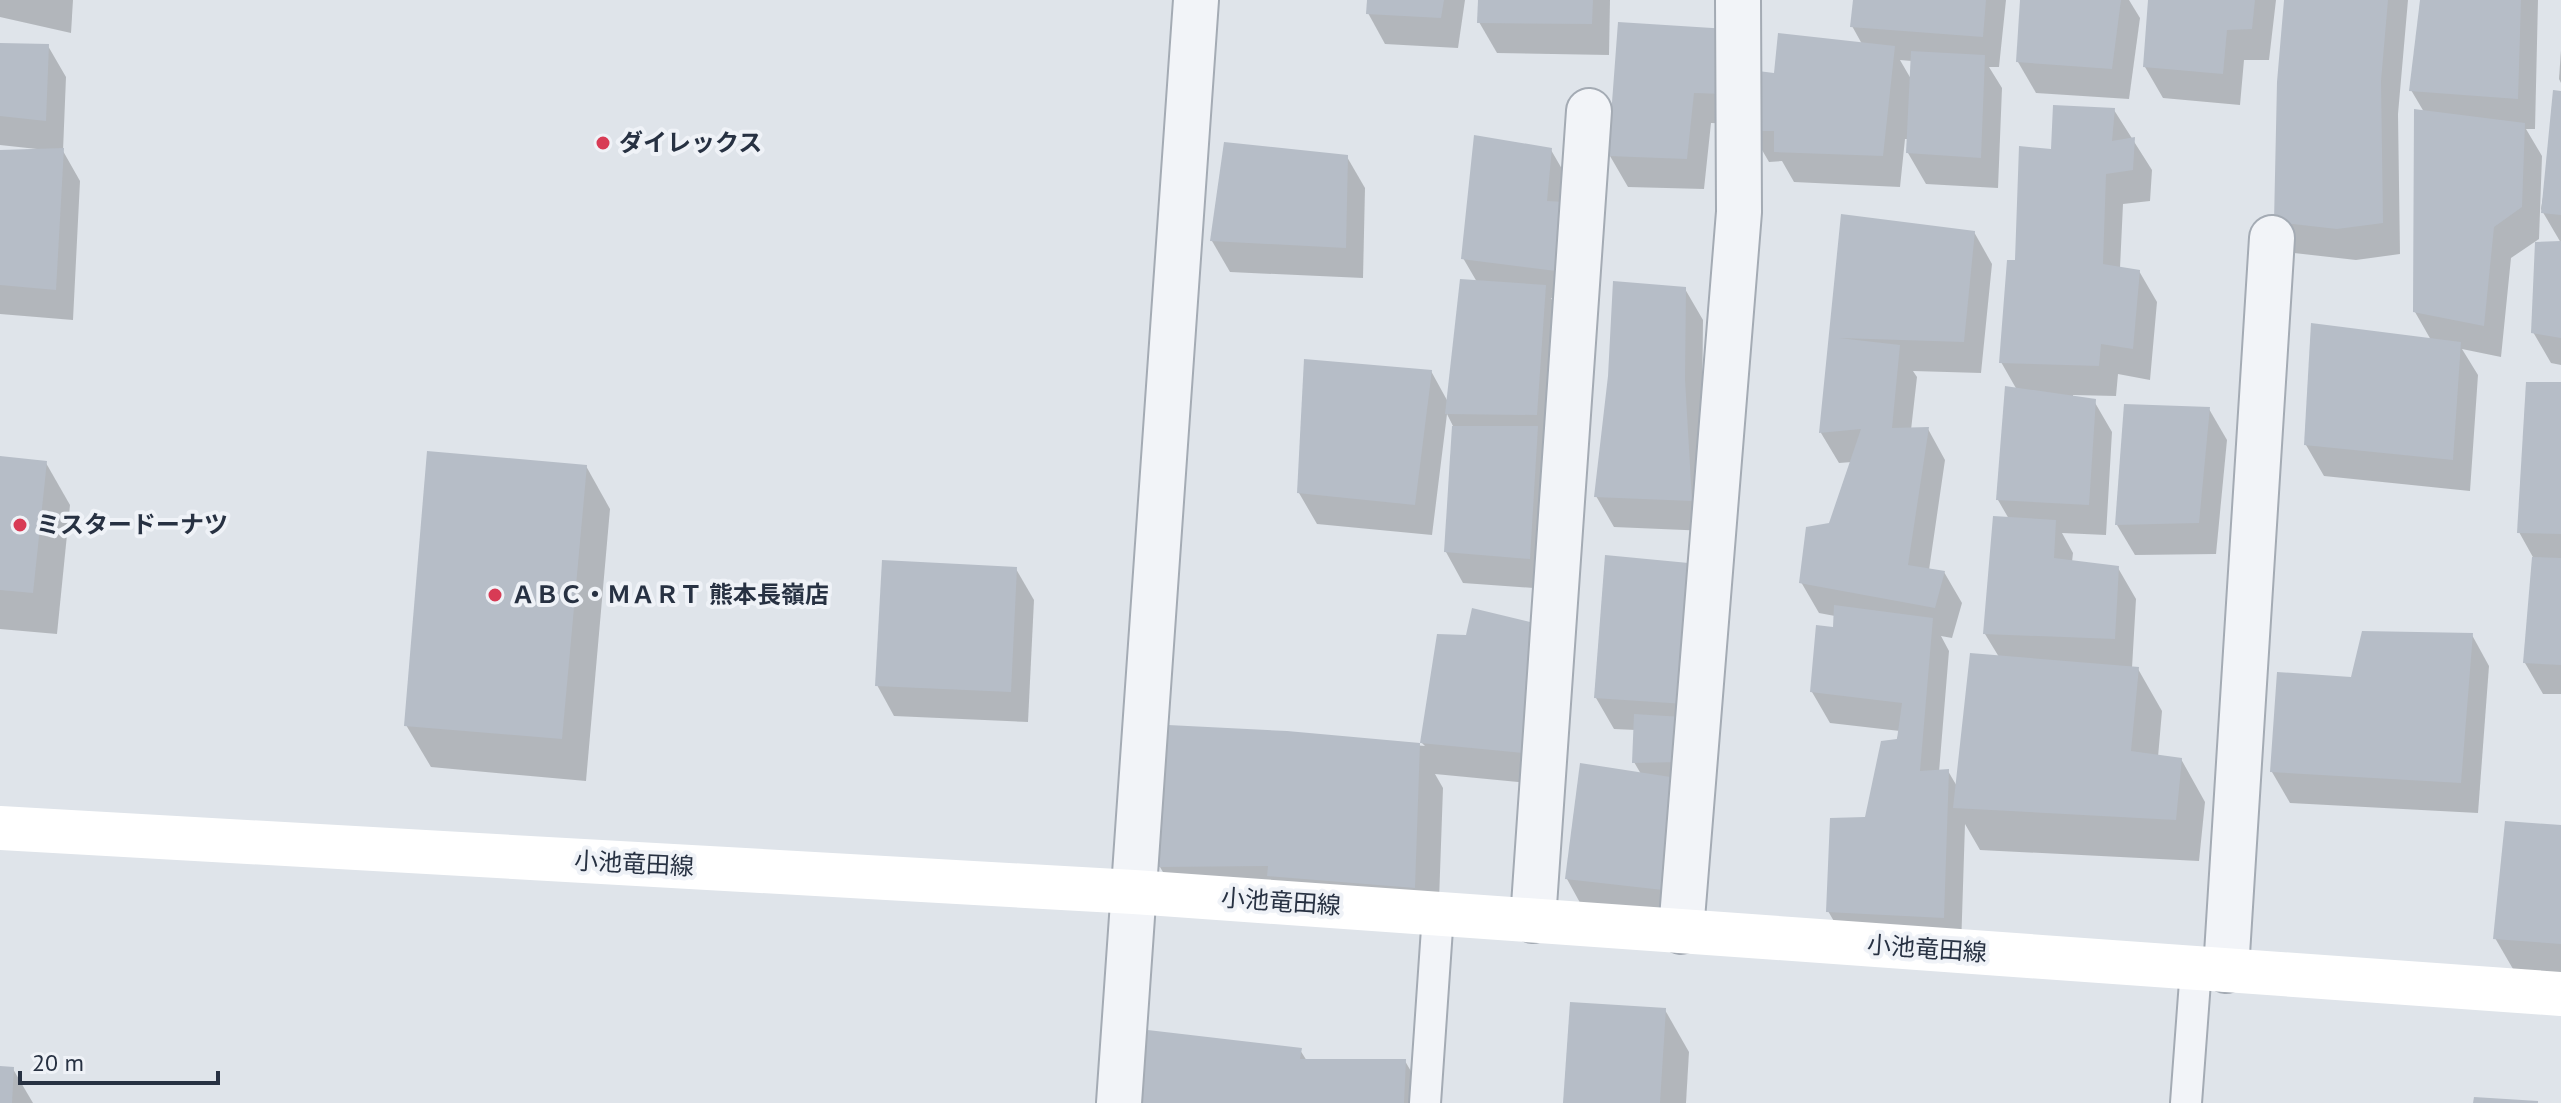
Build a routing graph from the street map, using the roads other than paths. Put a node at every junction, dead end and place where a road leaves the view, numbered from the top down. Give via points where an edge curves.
1 (1196, 0) edge
2 (1738, 0) edge
3 (1589, 111) dead end
4 (2272, 238) dead end
5 (0, 828) edge
6 (1134, 892) junction
7 (1438, 914) junction
8 (1533, 920) junction
9 (1681, 931) junction
10 (2211, 969) junction
11 (2561, 994) edge
12 (1119, 1103) edge
13 (1425, 1103) edge
14 (2186, 1103) edge

1 - 6 street
2 - 9 street via 1739,212
3 - 8 street
4 - 10 street
5 - 6 main road, 小池竜田線
6 - 7 main road, 小池竜田線
6 - 12 street
7 - 8 main road, 小池竜田線
7 - 13 lane
8 - 9 main road, 小池竜田線
9 - 10 main road, 小池竜田線
10 - 11 main road, 小池竜田線
10 - 14 lane

